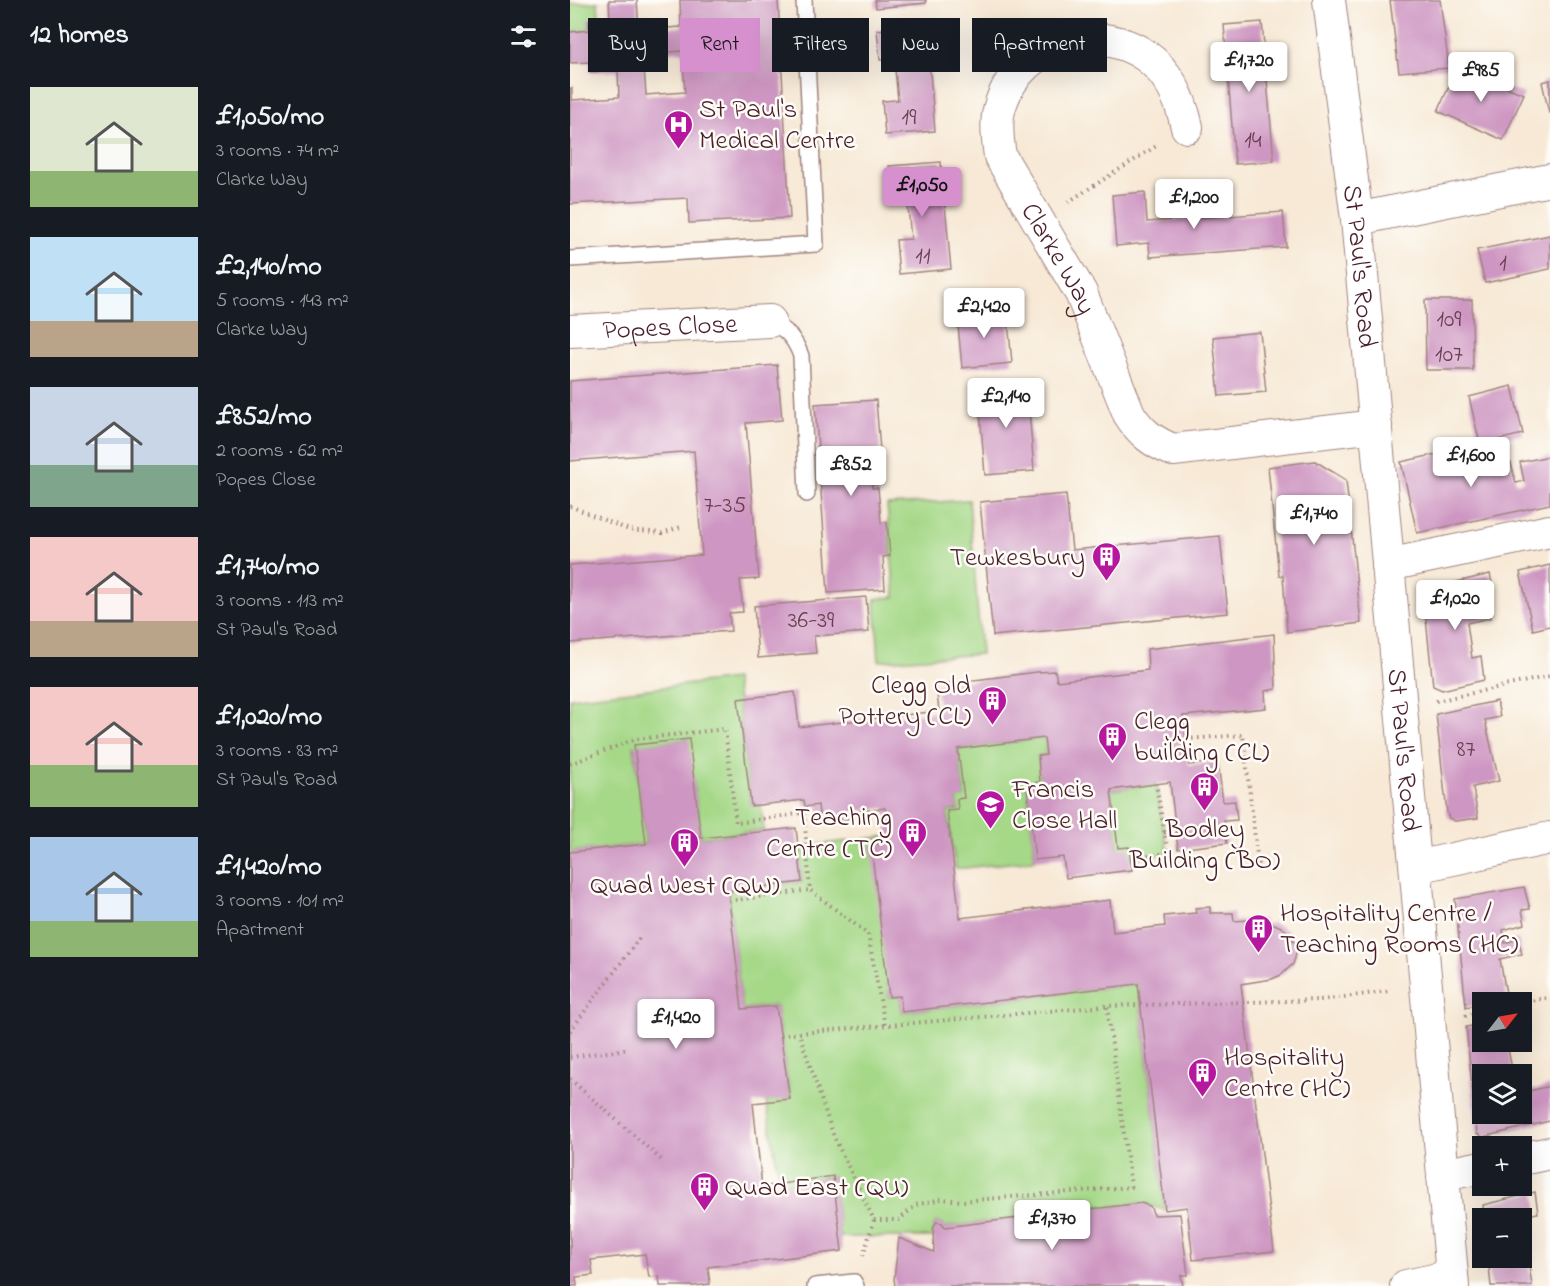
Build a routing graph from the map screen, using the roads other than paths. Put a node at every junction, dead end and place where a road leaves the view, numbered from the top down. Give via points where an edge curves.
1 (804, 0) edge
2 (1329, 0) edge
3 (1187, 127) road end
4 (1550, 180) edge
5 (1357, 219) junction
6 (570, 259) edge
7 (770, 321) joint
8 (570, 331) edge
9 (1376, 426) junction
10 (807, 494) dead end
11 (1550, 531) edge
12 (1388, 565) junction
13 (1550, 837) edge
14 (1416, 867) junction
15 (1550, 1153) edge
16 (1532, 1157) edge
17 (1472, 1169) edge
18 (1443, 1175) junction
19 (1453, 1281) edge
20 (855, 1284) edge
21 (815, 1286) edge
22 (1406, 1286) edge

1 - 6 lane via 816,244
2 - 5 street, St Paul's Road
3 - 9 street, Clarke Way via 1179,98 1164,73 1148,57 1129,46 1086,38 1065,41 1028,62 1009,87 998,116 1000,156 1081,293 1137,427 1147,437 1173,450
4 - 5 street
5 - 9 street, St Paul's Road
7 - 8 street, Popes Close
7 - 10 lane via 790,334 801,356
9 - 12 street, St Paul's Road
11 - 12 street
12 - 14 street, St Paul's Road
13 - 14 street
14 - 18 street, St Paul's Road
15 - 16 street
17 - 18 street
18 - 19 street, St Paul's Road
19 - 22 street
20 - 21 lane

